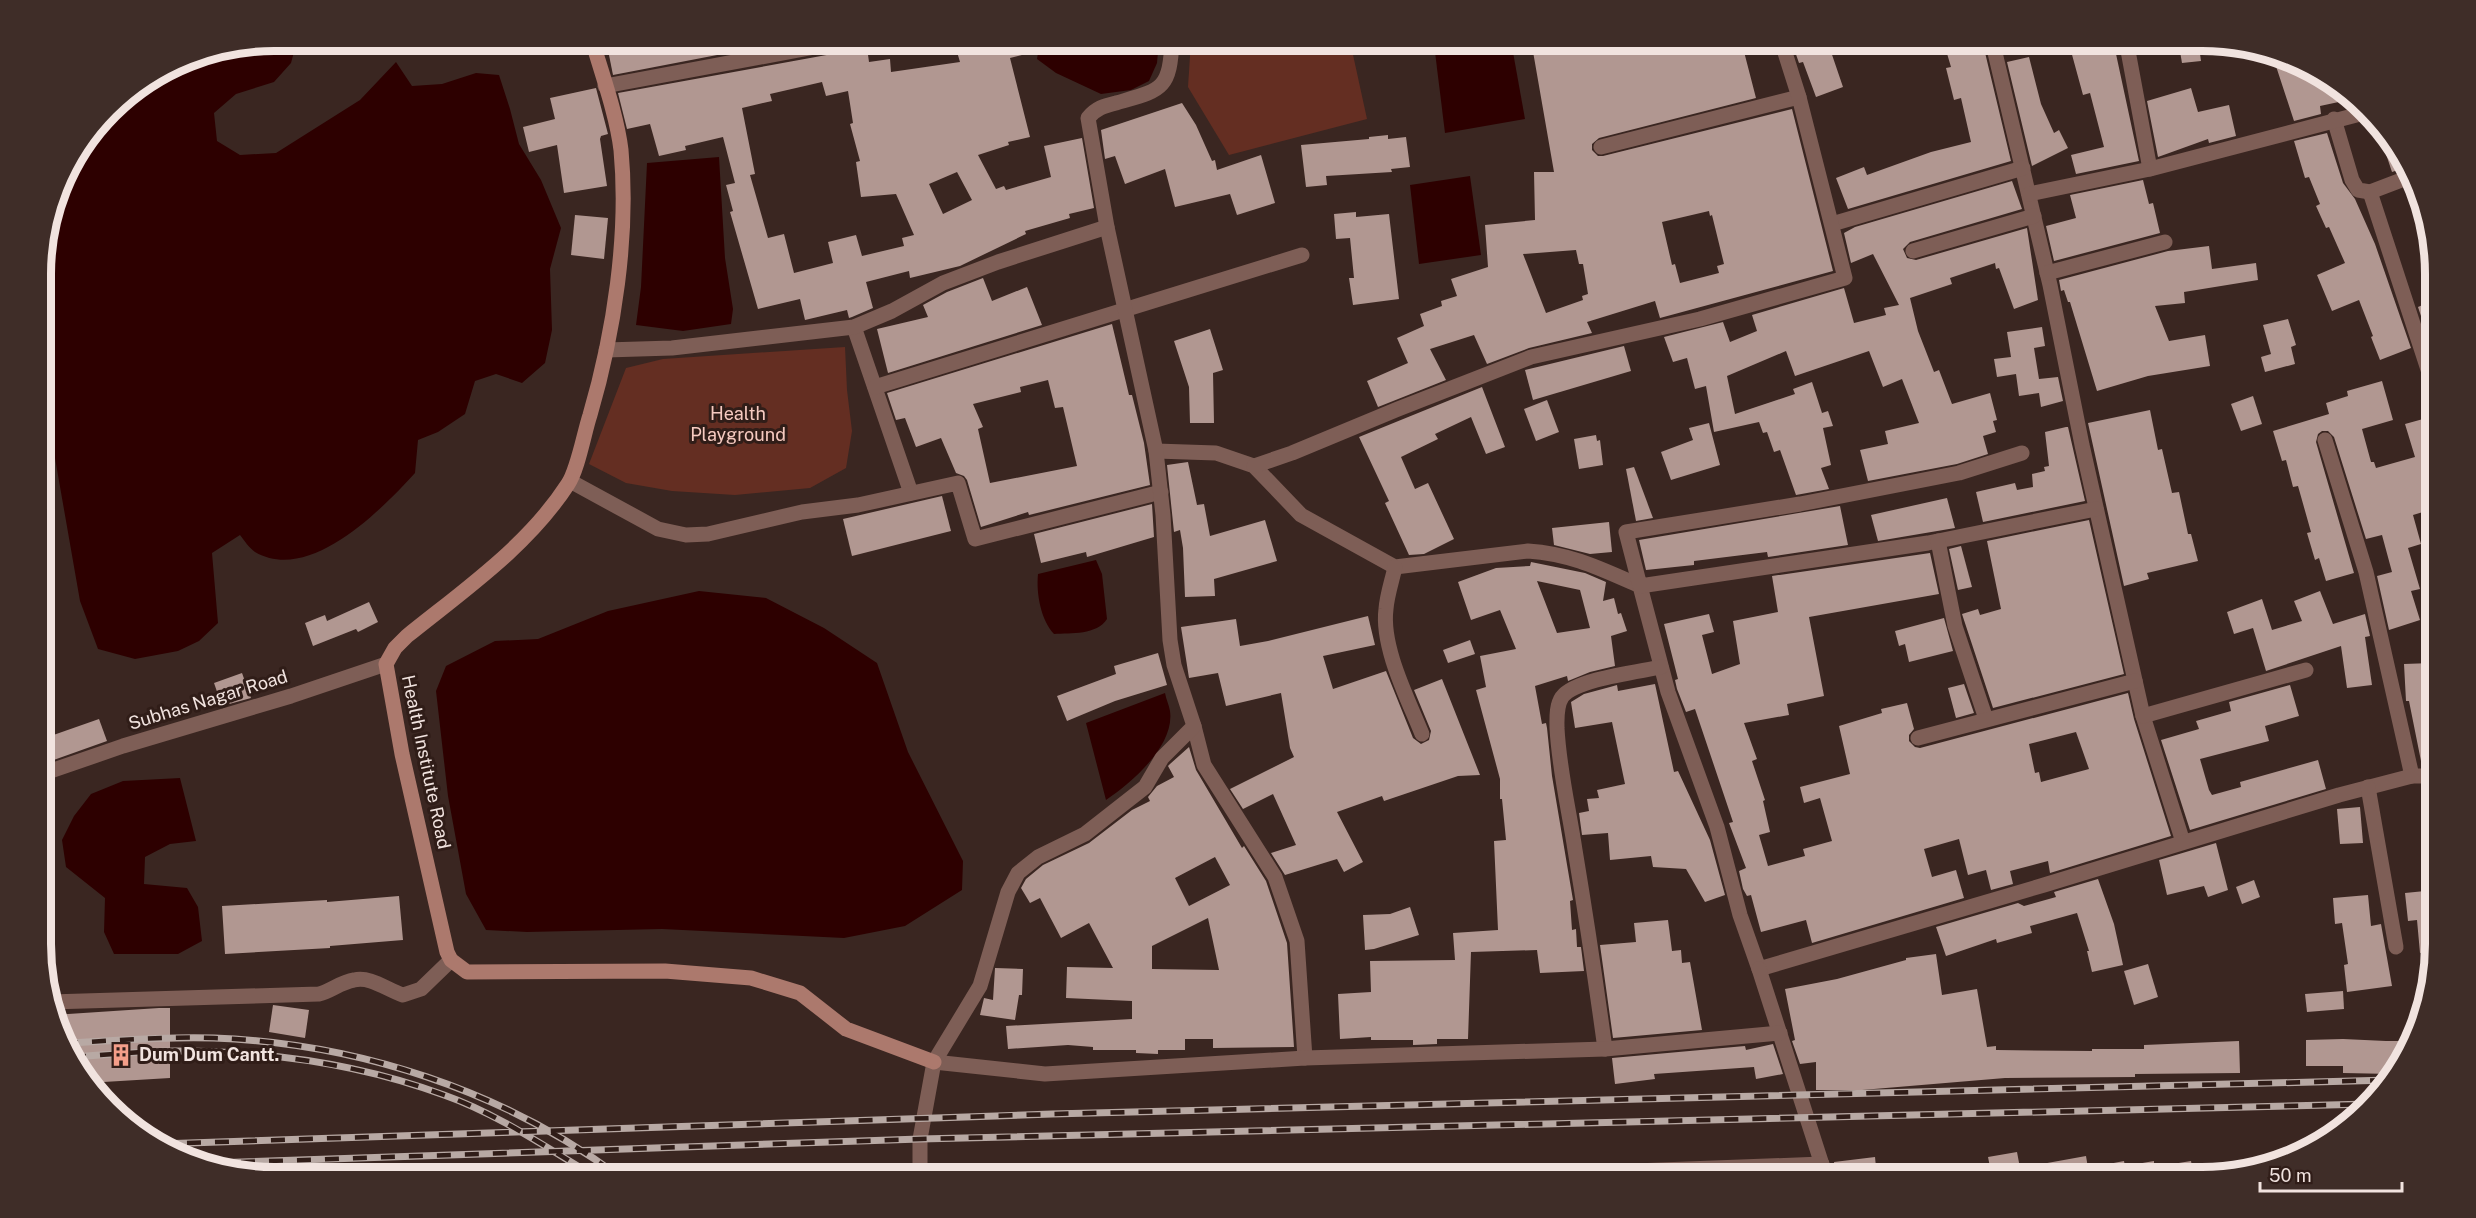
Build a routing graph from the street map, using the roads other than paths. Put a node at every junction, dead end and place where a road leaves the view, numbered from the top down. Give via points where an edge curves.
1 (595, 51) edge
2 (793, 51) edge
3 (1171, 51) edge
4 (1784, 51) edge
5 (1995, 51) edge
6 (2128, 51) edge
7 (605, 86) junction
8 (1799, 97) junction
9 (2358, 114) edge
10 (2334, 119) junction
11 (1601, 147) dead end
12 (2023, 168) junction
13 (2151, 169) junction
14 (2404, 179) edge
15 (2370, 192) junction
16 (2029, 194) junction
17 (2034, 216) junction
18 (1832, 224) junction
19 (1107, 227) junction
20 (2165, 242) dead end
21 (1914, 252) dead end
22 (1302, 255) dead end
23 (2047, 273) junction
24 (1125, 309) junction
25 (854, 327) junction
26 (606, 350) junction
27 (2425, 360) edge
28 (874, 387) junction
29 (2325, 440) dead end
30 (1156, 451) junction
31 (2022, 453) dead end
32 (1254, 466) junction
33 (570, 481) junction
34 (1161, 492) junction
35 (911, 493) junction
36 (2096, 509) junction
37 (1938, 541) junction
38 (1395, 567) junction
39 (1640, 586) junction
40 (386, 664) junction
41 (1661, 668) junction
42 (2306, 670) dead end
43 (2135, 681) junction
44 (2143, 716) junction
45 (1986, 719) junction
46 (1194, 726) junction
47 (1422, 734) dead end
48 (1918, 738) dead end
49 (51, 771) edge
50 (2412, 776) junction
51 (2425, 776) edge
52 (2368, 788) junction
53 (2183, 842) junction
54 (2396, 947) dead end
55 (451, 960) junction
56 (1759, 969) junction
57 (59, 1002) edge
58 (1780, 1033) junction
59 (1605, 1049) junction
60 (1305, 1058) junction
61 (934, 1062) junction
62 (920, 1167) edge
63 (1823, 1167) edge

1 - 7 street, Health Institute Road
2 - 7 street
3 - 19 street via 1164,82 1154,92 1096,109 1088,118
4 - 8 street
5 - 12 street
6 - 13 street
7 - 26 street, Health Institute Road via 621,148 624,207
8 - 11 street
8 - 18 street
9 - 10 street
10 - 13 street
10 - 15 street via 2352,180 2358,190
12 - 16 street
12 - 18 street
13 - 16 street
14 - 15 street
15 - 27 street
16 - 17 street
17 - 21 street
17 - 23 street
18 - 32 street via 1845,278 1700,319 1531,357
19 - 24 street
19 - 25 street via 943,283
20 - 23 street
22 - 24 street
23 - 36 street
24 - 28 street
24 - 30 street
25 - 26 street via 672,348
25 - 28 street
26 - 33 street, Health Institute Road
28 - 35 street
29 - 50 street via 2366,572
30 - 32 street via 1216,453
30 - 34 street
31 - 39 street via 1959,473 1626,532
32 - 38 street via 1301,514
33 - 35 street via 658,529 686,535 708,534
33 - 40 street, Health Institute Road via 536,526 407,636
34 - 35 street via 975,539 958,483
34 - 46 street via 1170,640
36 - 37 street
36 - 43 street
37 - 39 street
37 - 45 street via 1955,626
38 - 39 street via 1527,551 1579,559
38 - 47 street via 1385,610 1387,633 1393,660
39 - 41 street
40 - 49 street, Subhas Nagar Road
40 - 55 street, Health Institute Road via 407,776
41 - 56 street via 1717,827
41 - 59 street via 1573,689 1557,707 1563,785
42 - 44 street
43 - 44 street
43 - 45 street
44 - 53 street
45 - 48 street
46 - 60 street via 1204,765 1275,877 1297,941
46 - 61 street via 1162,758 1144,787 1085,834 1038,857 1018,873 1008,892 980,986
50 - 51 street
50 - 52 street
52 - 53 street
52 - 54 street
53 - 56 street
55 - 57 street via 422,989 403,995 365,979 354,979 318,994
55 - 61 street via 466,972 665,971 751,978 800,993 846,1029
56 - 58 street
58 - 59 street
58 - 63 street
59 - 60 street
60 - 61 street via 1045,1074
61 - 62 street via 920,1139

